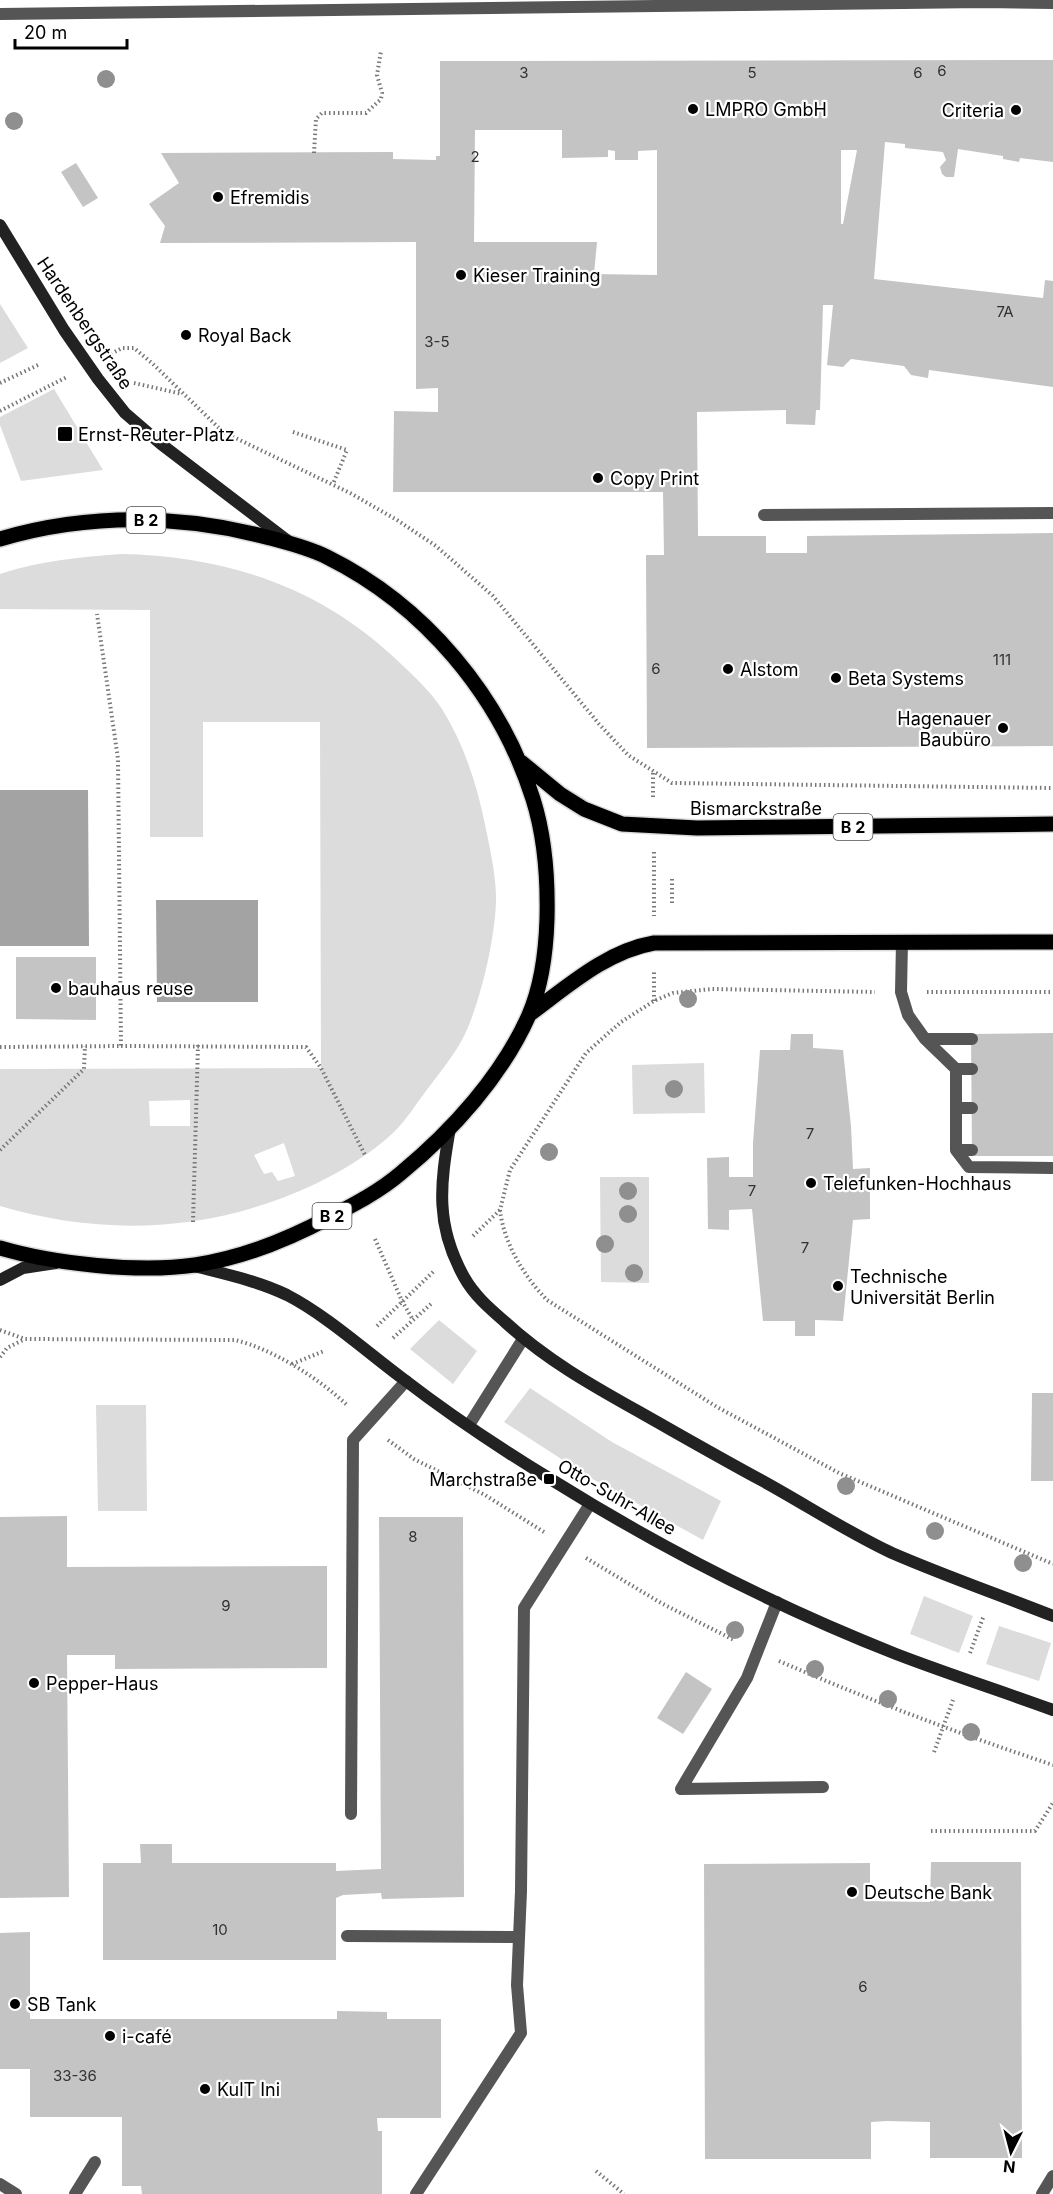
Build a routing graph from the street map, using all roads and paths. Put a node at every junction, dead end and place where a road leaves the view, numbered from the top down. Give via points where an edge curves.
1 (1053, 3) edge
2 (0, 14) edge
3 (381, 51) dead end
4 (314, 153) dead end
5 (0, 225) edge
6 (122, 348) dead end
7 (38, 365) dead end
8 (0, 383) edge
9 (51, 385) dead end
10 (0, 411) edge
11 (293, 432) dead end
12 (333, 484) junction
13 (1053, 513) edge
14 (764, 515) dead end
15 (0, 539) edge
16 (292, 544) junction
17 (97, 614) dead end
18 (516, 758) junction
19 (1053, 788) edge
20 (1053, 824) edge
21 (654, 877) dead end
22 (672, 877) dead end
23 (654, 903) dead end
24 (672, 903) dead end
25 (902, 942) junction
26 (1053, 942) edge
27 (654, 992) dead end
28 (901, 992) junction
29 (1053, 992) edge
30 (654, 1001) junction
31 (530, 1014) junction
32 (925, 1039) junction
33 (972, 1039) dead end
34 (85, 1046) junction
35 (121, 1046) junction
36 (198, 1046) junction
37 (0, 1047) edge
38 (956, 1069) junction
39 (972, 1069) dead end
40 (956, 1108) junction
41 (972, 1108) dead end
42 (450, 1128) junction
43 (0, 1150) edge
44 (956, 1150) junction
45 (972, 1150) dead end
46 (364, 1155) dead end
47 (1053, 1168) edge
48 (500, 1210) junction
49 (489, 1221) dead end
50 (193, 1222) dead end
51 (375, 1239) dead end
52 (0, 1248) edge
53 (65, 1262) junction
54 (193, 1265) junction
55 (0, 1280) edge
56 (417, 1287) dead end
57 (402, 1301) junction
58 (432, 1303) dead end
59 (413, 1320) junction
60 (378, 1325) dead end
61 (0, 1330) edge
62 (25, 1339) junction
63 (392, 1339) dead end
64 (523, 1339) junction
65 (317, 1353) dead end
66 (0, 1357) edge
67 (292, 1365) junction
68 (406, 1381) junction
69 (367, 1425) junction
70 (469, 1425) junction
71 (590, 1504) junction
72 (564, 1545) junction
73 (1053, 1564) edge
74 (777, 1602) junction
75 (1053, 1616) edge
76 (757, 1652) junction
77 (1053, 1710) edge
78 (1053, 1765) edge
79 (823, 1787) dead end
80 (1053, 1803) edge
81 (351, 1814) dead end
82 (931, 1831) dead end
83 (347, 1936) dead end
84 (519, 1937) junction
85 (95, 2162) dead end
86 (596, 2171) dead end
87 (1053, 2176) edge
88 (0, 2184) edge
89 (16, 2194) edge
90 (75, 2194) edge
91 (416, 2194) edge
92 (624, 2194) edge
93 (1042, 2194) edge

1 - 2 street
3 - 4 path via 377,75 381,99 366,113 322,113 316,118
5 - 16 main road, Hardenbergstraße via 64,330 125,413
6 - 12 path via 134,348 223,432
7 - 8 path
9 - 10 path
11 - 12 path via 347,450
12 - 19 path via 436,546 493,596 628,755 672,783
13 - 14 street
15 - 16 main road, B 2 via 28,531 116,519 209,526
16 - 18 main road, B 2 via 324,555 355,573 428,628 477,687
17 - 35 path via 118,759
18 - 20 main road, Bismarckstraße / B 2 via 584,809 622,824 698,828
18 - 31 main road via 532,797 546,875 542,971
21 - 23 path
22 - 24 path
25 - 26 main road, B 2
25 - 28 street
25 - 31 main road, B 2 via 640,946 609,959
27 - 30 path
28 - 29 path
28 - 30 path via 712,989 673,993
28 - 32 street via 909,1015
30 - 48 path via 621,1022 586,1053 510,1170
31 - 42 main road, B 2 via 507,1055
32 - 33 street
32 - 38 street
34 - 35 path
34 - 37 path
34 - 43 path via 84,1069
35 - 36 path
36 - 46 path via 306,1047 321,1068
36 - 50 path
38 - 39 street
38 - 40 street
40 - 41 street
40 - 44 street
42 - 54 main road, B 2 via 400,1175 365,1199 262,1248
42 - 64 main road via 443,1167 442,1208 453,1254 479,1298
44 - 45 street
44 - 47 street via 969,1167
48 - 49 path
48 - 73 path via 511,1247 531,1283 547,1300 717,1407 839,1473
51 - 57 path
52 - 53 main road, B 2
53 - 54 main road, B 2 via 129,1267
53 - 55 main road via 23,1268
54 - 68 main road, Otto-Suhr-Allee via 247,1279 287,1296 339,1329
56 - 57 path
57 - 59 path
57 - 60 path
58 - 59 path
59 - 63 path
61 - 62 path
62 - 66 path via 7,1348
62 - 67 path via 235,1340
64 - 70 street
64 - 75 main road via 571,1374 854,1534
65 - 67 path
67 - 69 path via 337,1395
68 - 69 street
68 - 70 main road, Otto-Suhr-Allee
69 - 72 path via 414,1460 485,1495
69 - 81 street via 353,1440
70 - 71 main road, Otto-Suhr-Allee
71 - 72 street
71 - 74 main road, Otto-Suhr-Allee
72 - 76 path
72 - 84 street via 524,1608
74 - 76 street
74 - 77 main road, Otto-Suhr-Allee via 895,1653
76 - 78 path via 933,1724
76 - 79 street via 747,1678 681,1789
80 - 82 path via 1035,1832
83 - 84 street
84 - 91 street via 521,2033
85 - 90 street
86 - 92 path
87 - 93 street
88 - 89 street

